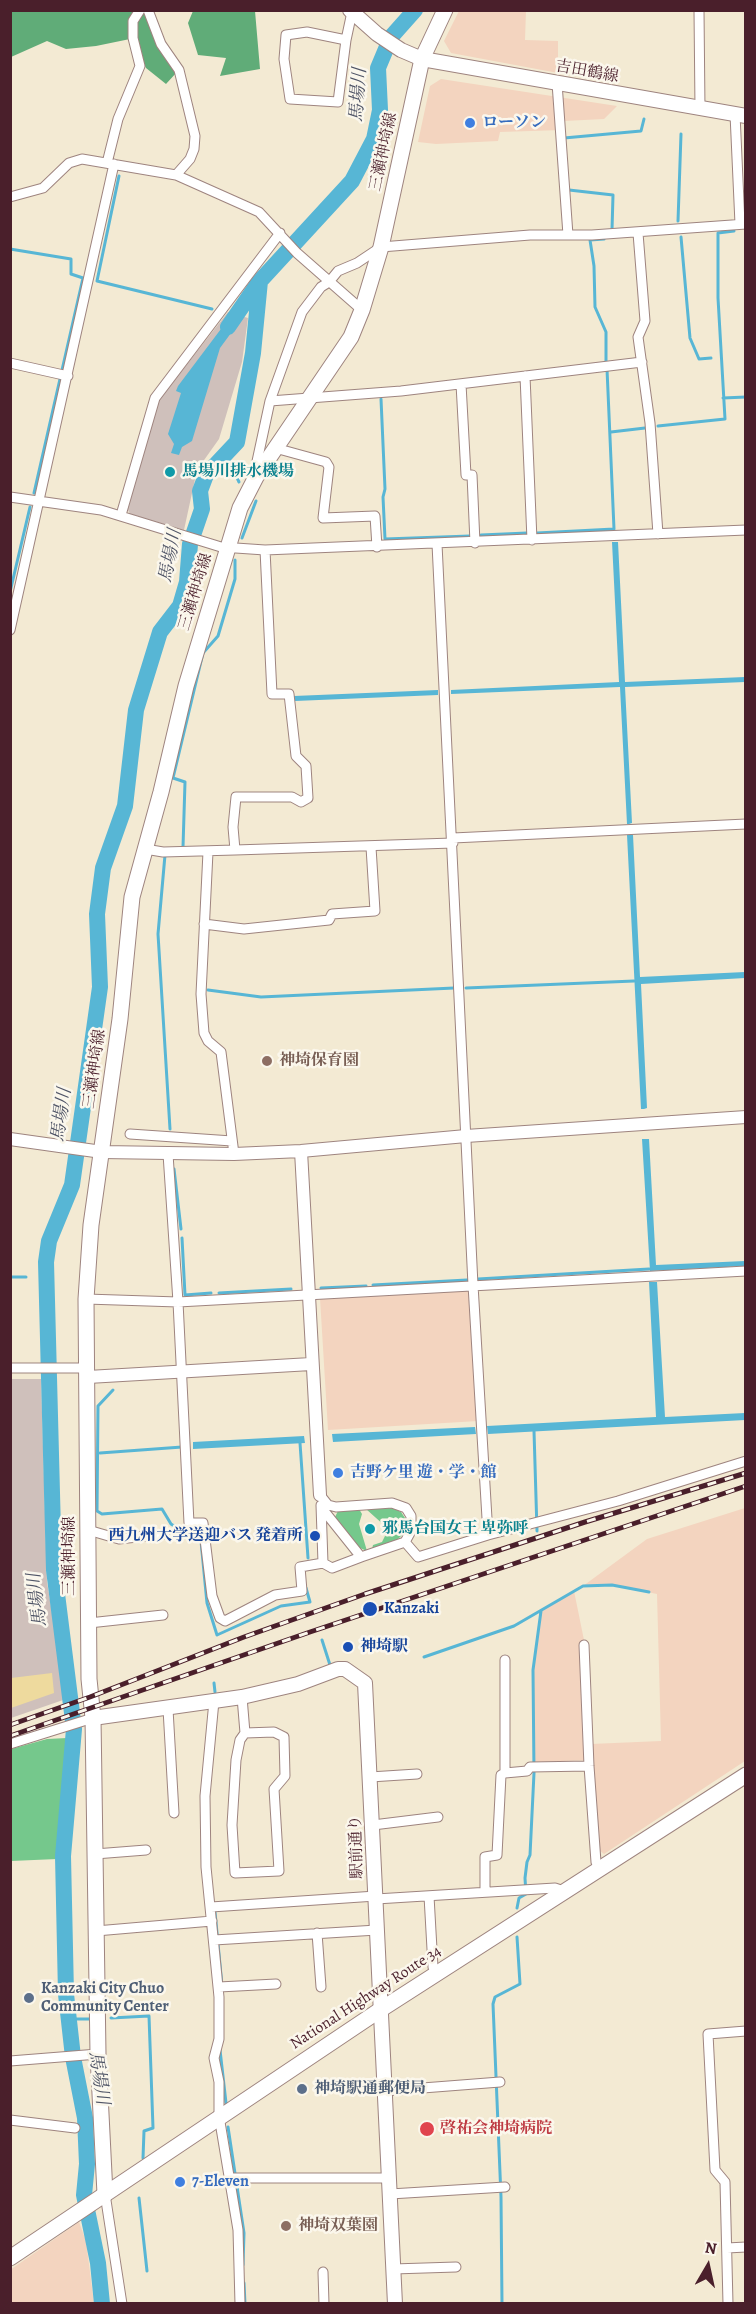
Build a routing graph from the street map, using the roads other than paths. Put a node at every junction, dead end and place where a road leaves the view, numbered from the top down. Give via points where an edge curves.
1 (140, 10) edge
2 (148, 10) edge
3 (446, 10) edge
4 (699, 10) edge
5 (351, 11) edge
6 (346, 40) junction
7 (422, 59) junction
8 (557, 83) junction
9 (700, 109) junction
10 (740, 115) edge
11 (111, 164) junction
12 (176, 175) junction
13 (10, 197) edge
14 (743, 224) edge
15 (280, 233) junction
16 (638, 233) junction
17 (568, 236) junction
18 (381, 247) junction
19 (329, 282) junction
20 (362, 310) junction
21 (642, 362) junction
22 (10, 363) edge
23 (68, 376) junction
24 (525, 376) junction
25 (461, 384) junction
26 (310, 397) junction
27 (270, 401) junction
28 (275, 448) junction
29 (256, 477) junction
30 (10, 497) edge
31 (40, 501) junction
32 (121, 515) junction
33 (746, 530) edge
34 (658, 534) junction
35 (532, 540) junction
36 (475, 543) junction
37 (437, 544) junction
38 (229, 546) junction
39 (377, 547) junction
40 (264, 550) junction
41 (10, 630) edge
42 (746, 824) edge
43 (453, 840) junction
44 (371, 847) junction
45 (145, 849) junction
46 (235, 850) junction
47 (208, 852) junction
48 (204, 924) junction
49 (746, 1117) edge
50 (130, 1134) dead end
51 (466, 1136) junction
52 (10, 1139) edge
53 (232, 1141) junction
54 (95, 1151) junction
55 (301, 1151) junction
56 (168, 1154) junction
57 (234, 1154) junction
58 (746, 1271) edge
59 (473, 1286) junction
60 (308, 1295) junction
61 (86, 1299) junction
62 (178, 1302) junction
63 (311, 1364) junction
64 (10, 1368) edge
65 (182, 1372) junction
66 (87, 1373) junction
67 (746, 1461) edge
68 (320, 1501) junction
69 (88, 1530) junction
70 (164, 1534) dead end
71 (488, 1535) junction
72 (405, 1542) junction
73 (361, 1557) junction
74 (323, 1563) junction
75 (163, 1615) dead end
76 (88, 1623) junction
77 (584, 1646) dead end
78 (505, 1660) dead end
79 (242, 1697) junction
80 (214, 1701) junction
81 (168, 1709) junction
82 (88, 1720) junction
83 (245, 1733) junction
84 (10, 1744) edge
85 (589, 1766) junction
86 (505, 1773) junction
87 (417, 1774) dead end
88 (746, 1775) edge
89 (370, 1777) junction
90 (174, 1813) dead end
91 (438, 1817) dead end
92 (373, 1826) junction
93 (146, 1850) dead end
94 (95, 1854) junction
95 (599, 1869) junction
96 (564, 1891) junction
97 (485, 1892) junction
98 (429, 1896) junction
99 (376, 1898) junction
100 (214, 1907) junction
101 (212, 1921) junction
102 (377, 1930) junction
103 (96, 1931) junction
104 (317, 1933) junction
105 (218, 1939) junction
106 (436, 1974) junction
107 (276, 1984) dead end
108 (222, 1987) junction
109 (321, 1987) dead end
110 (380, 2010) junction
111 (746, 2031) edge
112 (98, 2054) junction
113 (10, 2061) edge
114 (495, 2082) dead end
115 (384, 2091) junction
116 (219, 2116) junction
117 (10, 2120) edge
118 (75, 2128) dead end
119 (234, 2177) junction
120 (389, 2178) junction
121 (500, 2187) dead end
122 (390, 2194) junction
123 (100, 2196) junction
124 (746, 2247) edge
125 (727, 2248) junction
126 (10, 2258) edge
127 (456, 2267) dead end
128 (393, 2269) junction
129 (323, 2272) dead end
130 (122, 2304) edge
131 (240, 2304) edge
132 (324, 2304) edge
133 (395, 2304) edge
134 (728, 2304) edge

1 - 11 street via 133,21 133,38 140,66 118,119
2 - 12 street via 161,44 179,70 195,136 190,159
3 - 7 main road, 三瀬神埼線
4 - 9 street
5 - 6 street
5 - 7 main road, 吉田鶴線 via 376,34
6 - 6 street via 307,32 286,35 284,59 290,99 338,102
7 - 8 main road, 吉田鶴線
7 - 18 main road, 三瀬神埼線
8 - 9 main road, 吉田鶴線
8 - 17 street
9 - 10 main road, 吉田鶴線
10 - 14 street
11 - 12 street
11 - 13 street via 82,159 69,163 43,188
11 - 23 street
12 - 15 street via 259,212
14 - 16 street
15 - 19 street
15 - 32 street via 155,398
16 - 17 street
16 - 21 street via 645,321 638,336
17 - 18 street via 530,235
18 - 19 street via 338,271
18 - 20 main road, 三瀬神埼線
19 - 20 street
19 - 27 street via 302,312
20 - 26 main road, 三瀬神埼線 via 351,337
21 - 24 street
21 - 34 street
22 - 23 street
23 - 31 street
24 - 25 street
24 - 35 street
25 - 26 street
25 - 36 street via 466,475 472,475
26 - 27 street
26 - 28 main road, 三瀬神埼線
27 - 29 street
28 - 29 main road, 三瀬神埼線
28 - 39 street via 326,462 329,467 323,518 375,516
29 - 38 main road, 三瀬神埼線 via 240,508
30 - 31 street
31 - 32 street
31 - 41 street
32 - 38 street via 221,547
33 - 34 street
34 - 35 street
35 - 36 street
36 - 37 street
37 - 39 street
37 - 43 street
38 - 40 street
38 - 45 main road, 三瀬神埼線 via 186,686
39 - 40 street
40 - 46 street via 272,694 289,694 296,756 306,766 308,798 301,802 292,797 236,796
42 - 43 street
43 - 44 street
43 - 51 street
44 - 46 street
44 - 48 street via 375,910 332,914 329,920 244,929
45 - 47 street
45 - 54 main road, 三瀬神埼線 via 132,897 120,1019
46 - 47 street
47 - 48 street
48 - 53 street via 204,1034 221,1052
49 - 51 street
50 - 53 street
51 - 55 street
51 - 59 street
52 - 54 street
53 - 57 street
54 - 56 street
54 - 61 main road, 三瀬神埼線
55 - 57 street
55 - 60 street
56 - 57 street
56 - 62 street
58 - 59 street
59 - 60 street
59 - 71 street
60 - 62 street
60 - 63 street
61 - 62 street
61 - 66 main road, 三瀬神埼線
62 - 65 street
63 - 65 street
63 - 68 street
64 - 66 street via 58,1368
65 - 66 street
65 - 74 street via 189,1523 203,1523 212,1596 220,1618 225,1621 276,1595 302,1591 300,1567
66 - 69 main road, 三瀬神埼線
67 - 71 street
68 - 72 street via 336,1507 392,1503 406,1508 411,1516 411,1531
68 - 73 street
68 - 74 street
69 - 70 street via 119,1539
69 - 76 main road, 三瀬神埼線
71 - 72 street via 418,1557
72 - 73 street
73 - 74 street via 332,1568
75 - 76 street
76 - 82 main road, 三瀬神埼線
77 - 85 street
78 - 86 street
79 - 80 main road
79 - 83 street
79 - 89 main road, 駅前通り via 345,1669 364,1683
80 - 81 main road
80 - 100 street via 205,1796 206,1867
81 - 82 main road
81 - 90 street
82 - 84 street
82 - 94 main road, 三瀬神埼線
83 - 83 street via 274,1732 284,1737 285,1776 274,1789 279,1871 235,1873 232,1825 236,1760
85 - 86 street via 534,1767
85 - 95 street
86 - 97 street via 501,1775 497,1855 485,1857
87 - 89 street
88 - 95 main road, National Highway Route 34
89 - 92 main road, 駅前通り
91 - 92 street
92 - 99 main road, 駅前通り
93 - 94 street
94 - 103 main road, 三瀬神埼線
95 - 96 main road, National Highway Route 34
96 - 97 street via 555,1888
96 - 106 main road, National Highway Route 34
97 - 98 street
98 - 99 street
98 - 106 street
99 - 100 street
99 - 102 main road, 駅前通り
100 - 101 street
101 - 103 street
101 - 105 street
102 - 104 street
102 - 110 main road, 駅前通り
103 - 112 main road, 三瀬神埼線
104 - 105 street
104 - 109 street
105 - 108 street
106 - 110 main road, National Highway Route 34
107 - 108 street
108 - 116 street via 214,2058
110 - 115 main road, 駅前通り
110 - 116 main road, National Highway Route 34
111 - 125 street via 708,2034 716,2170 725,2182
112 - 113 street
112 - 123 main road, 三瀬神埼線
114 - 115 street
115 - 120 main road, 駅前通り
116 - 119 street
116 - 123 main road, National Highway Route 34
117 - 118 street
119 - 120 street
119 - 131 street
120 - 122 main road, 駅前通り
121 - 122 street
122 - 128 main road, 駅前通り
123 - 126 main road, National Highway Route 34
123 - 130 street
124 - 125 street
125 - 134 street
127 - 128 street
128 - 133 main road, 駅前通り
129 - 132 street

